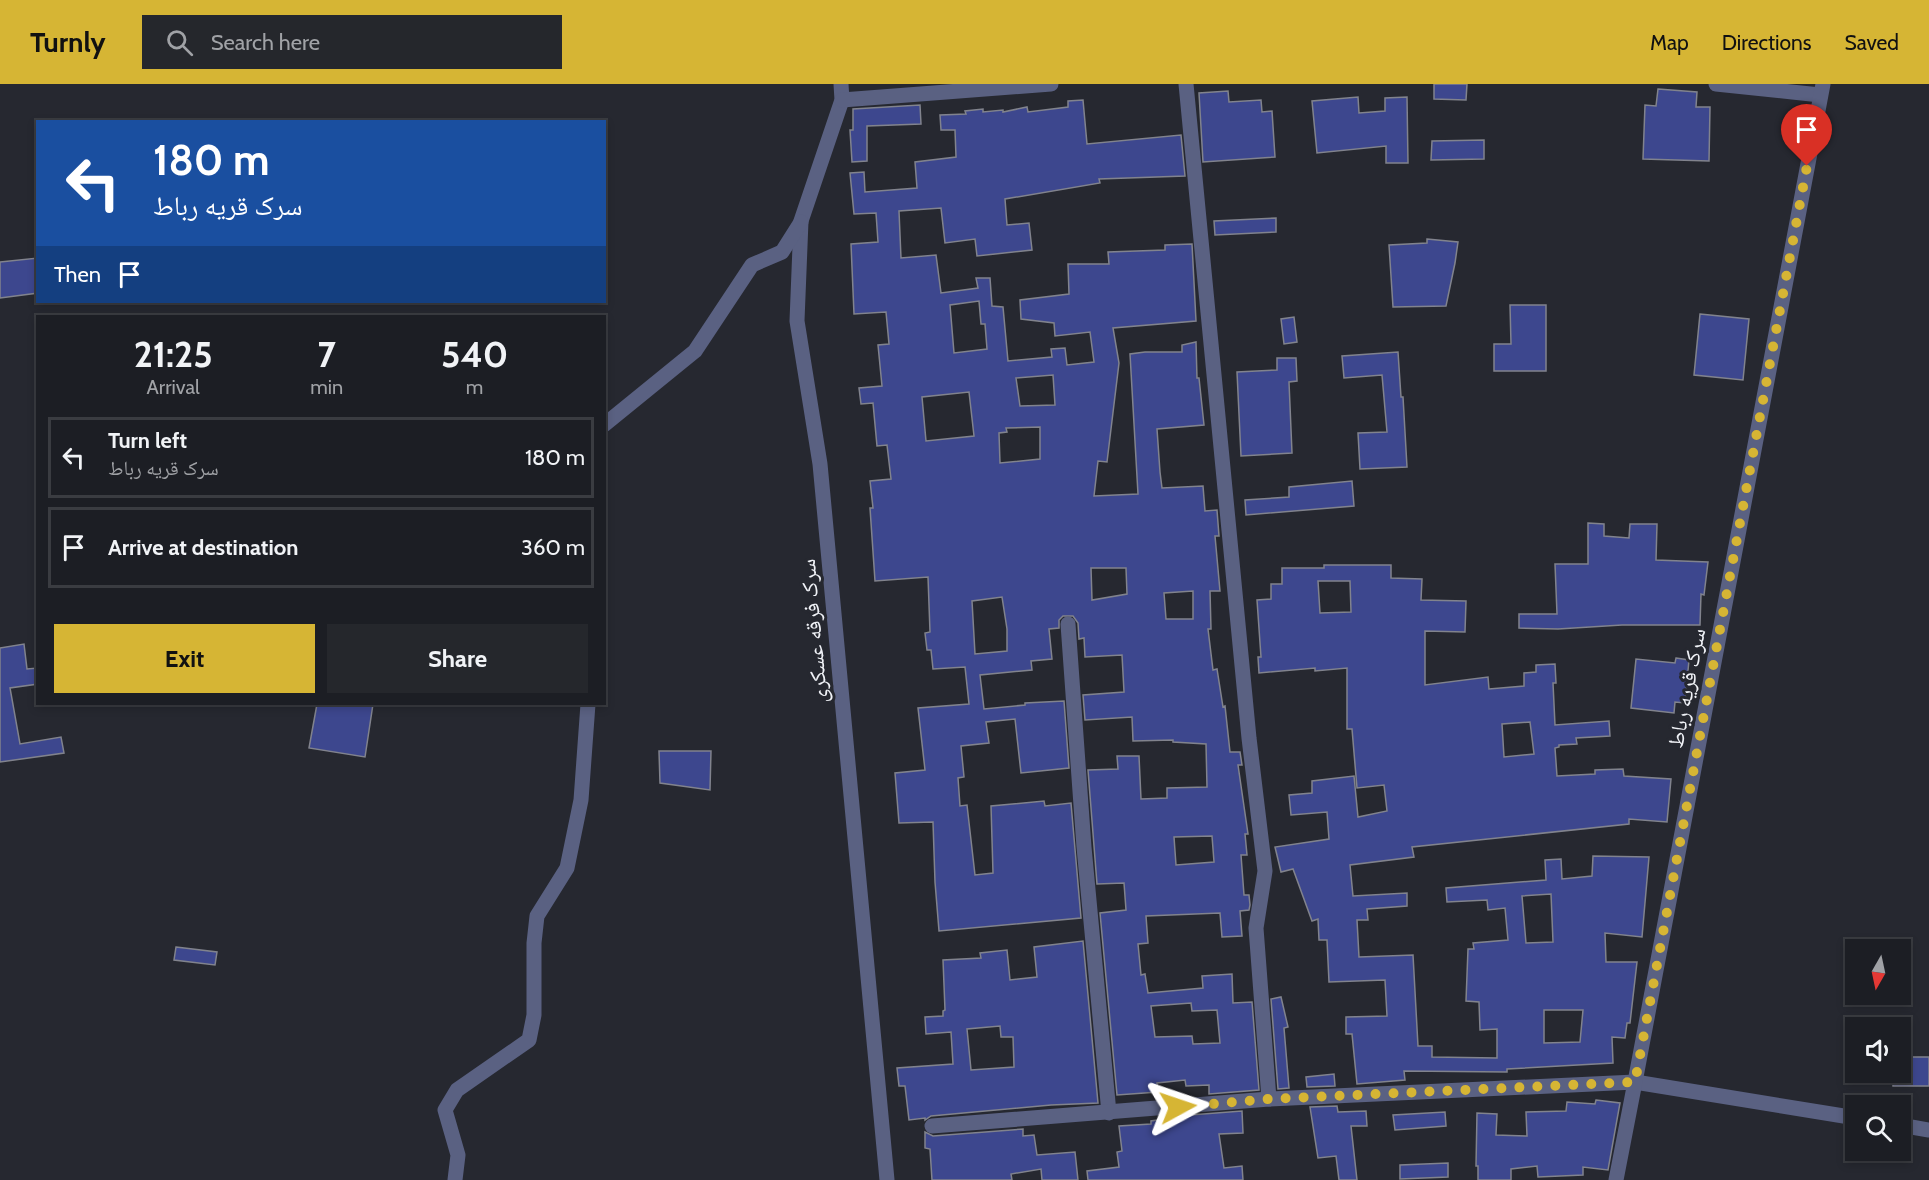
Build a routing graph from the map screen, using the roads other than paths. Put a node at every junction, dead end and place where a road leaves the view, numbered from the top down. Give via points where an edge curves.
1 (841, 84) edge
2 (1051, 84) edge
3 (1186, 84) edge
4 (1716, 84) edge
5 (1822, 90) edge
6 (842, 100) junction
7 (801, 221) junction
8 (606, 423) edge
9 (1068, 624) dead end
10 (588, 705) edge
11 (1635, 1082) junction
12 (1269, 1099) junction
13 (1109, 1113) junction
14 (1845, 1116) edge
15 (932, 1126) dead end
16 (1911, 1127) edge
17 (1929, 1130) edge
18 (455, 1180) edge
19 (887, 1180) edge
20 (1616, 1180) edge

1 - 6 street, سرک فرقه عسکری
2 - 6 street
3 - 12 street via 1265,871 1256,928
4 - 5 street
5 - 11 street, سرک قریه رباط
6 - 7 street, سرک فرقه عسکری
7 - 8 street via 782,252 752,265 695,351
7 - 19 street, سرک فرقه عسکری via 797,321 819,464
9 - 13 street
10 - 18 street via 581,800 567,868 537,916 534,1015 529,1040 457,1090 445,1110 458,1155
11 - 12 street
11 - 14 street
11 - 20 street, سرک قریه رباط
12 - 13 street
13 - 15 street
16 - 17 street

